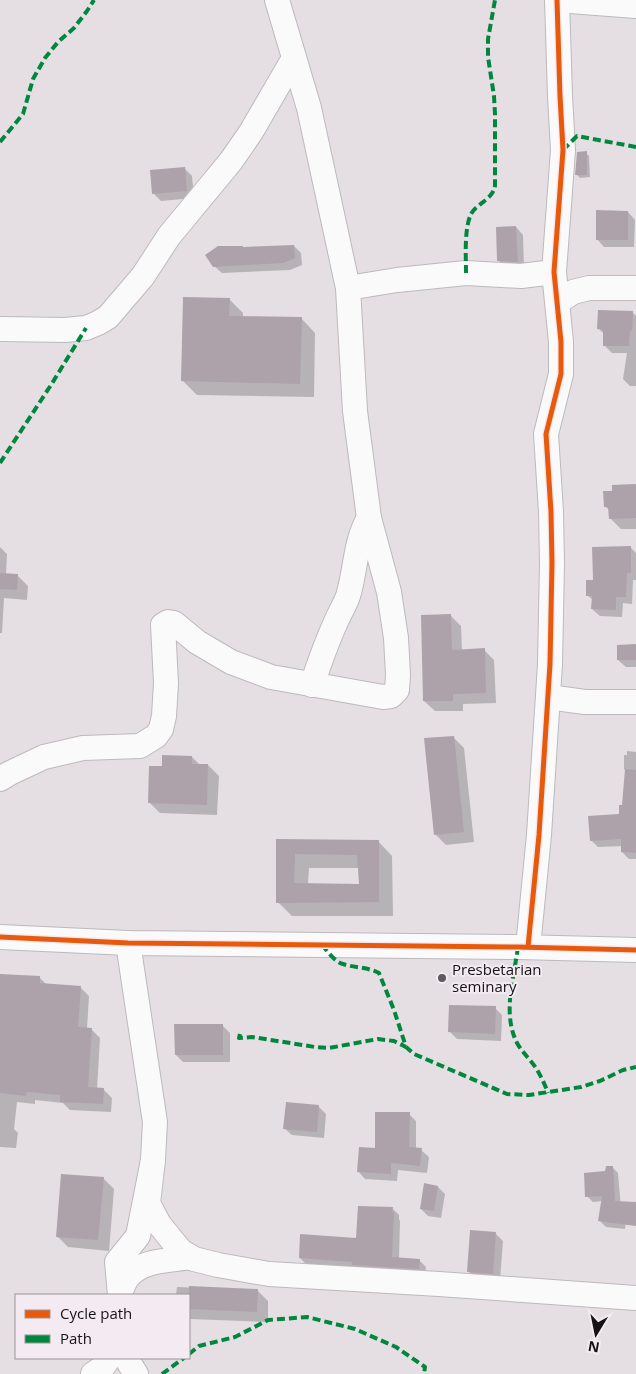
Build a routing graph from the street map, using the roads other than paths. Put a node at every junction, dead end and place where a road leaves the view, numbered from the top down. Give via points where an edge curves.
1 (277, 0) edge
2 (557, 0) edge
3 (636, 6) edge
4 (294, 58) junction
5 (554, 272) junction
6 (348, 288) junction
7 (636, 288) edge
8 (558, 302) junction
9 (0, 328) edge
10 (369, 518) junction
11 (312, 685) junction
12 (548, 697) junction
13 (636, 702) edge
14 (0, 779) edge
15 (0, 937) edge
16 (128, 944) junction
17 (528, 947) junction
18 (636, 950) edge
19 (153, 1160) junction
20 (191, 1257) junction
21 (120, 1294) edge
22 (636, 1298) edge
23 (108, 1359) edge
24 (127, 1359) edge
25 (93, 1374) edge
26 (136, 1374) edge

1 - 4 street
2 - 3 street
2 - 5 street via 564,150
4 - 6 street via 309,108
4 - 9 street via 232,161 169,236 143,276 108,317 86,328
5 - 6 street via 521,276 466,273
5 - 8 street
6 - 10 street via 355,411
7 - 8 street via 589,288 573,292
8 - 12 street via 561,374 546,434 552,562
10 - 11 street via 359,541 347,597
10 - 11 street via 389,592 396,638 396,690 391,696 383,697
11 - 14 street via 271,677 231,662 168,622 163,625 164,716 156,736 140,746 83,748 44,756
12 - 13 street via 585,702
12 - 17 street
15 - 16 street
16 - 17 street
16 - 19 street via 155,1122
17 - 18 street
19 - 20 street via 148,1203 159,1224
19 - 21 street via 138,1236 117,1262
20 - 21 street via 137,1269 127,1279
20 - 22 street via 268,1274
23 - 25 street
24 - 26 street

